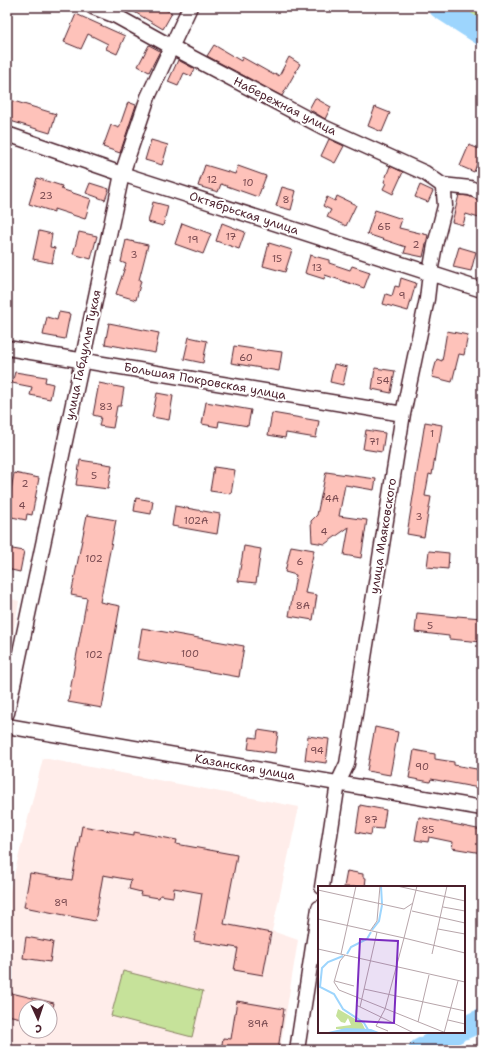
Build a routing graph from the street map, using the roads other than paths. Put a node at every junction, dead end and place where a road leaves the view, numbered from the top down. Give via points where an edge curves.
1 (93, 7) edge
2 (190, 7) edge
3 (172, 47) junction
4 (7, 134) edge
5 (122, 174) junction
6 (442, 185) junction
7 (482, 193) edge
8 (430, 272) junction
9 (482, 290) edge
10 (7, 348) edge
11 (82, 360) junction
12 (403, 414) junction
13 (7, 714) edge
14 (7, 726) edge
15 (338, 783) junction
16 (482, 808) edge
17 (322, 886) edge
18 (318, 915) edge
19 (298, 1050) edge

1 - 3 street, Набережная улица via 116,16
2 - 3 street, улица Габдуллы Тукая
3 - 5 street, улица Габдуллы Тукая via 148,97
3 - 6 street, Набережная улица via 323,127 425,173
4 - 5 street, Октябрьская улица
5 - 8 street, Октябрьская улица
5 - 11 street, улица Габдуллы Тукая
6 - 7 street, Набережная улица via 470,188
6 - 8 street, улица Маяковского via 445,206
8 - 9 street, Октябрьская улица
8 - 12 street, улица Маяковского via 427,299
10 - 11 street, Большая Покровская улица
11 - 12 street, Большая Покровская улица
11 - 13 street, улица Габдуллы Тукая
12 - 15 street, улица Маяковского via 347,764
14 - 15 street, Казанская улица
15 - 16 street, Казанская улица
15 - 17 street, улица Маяковского
18 - 19 street

